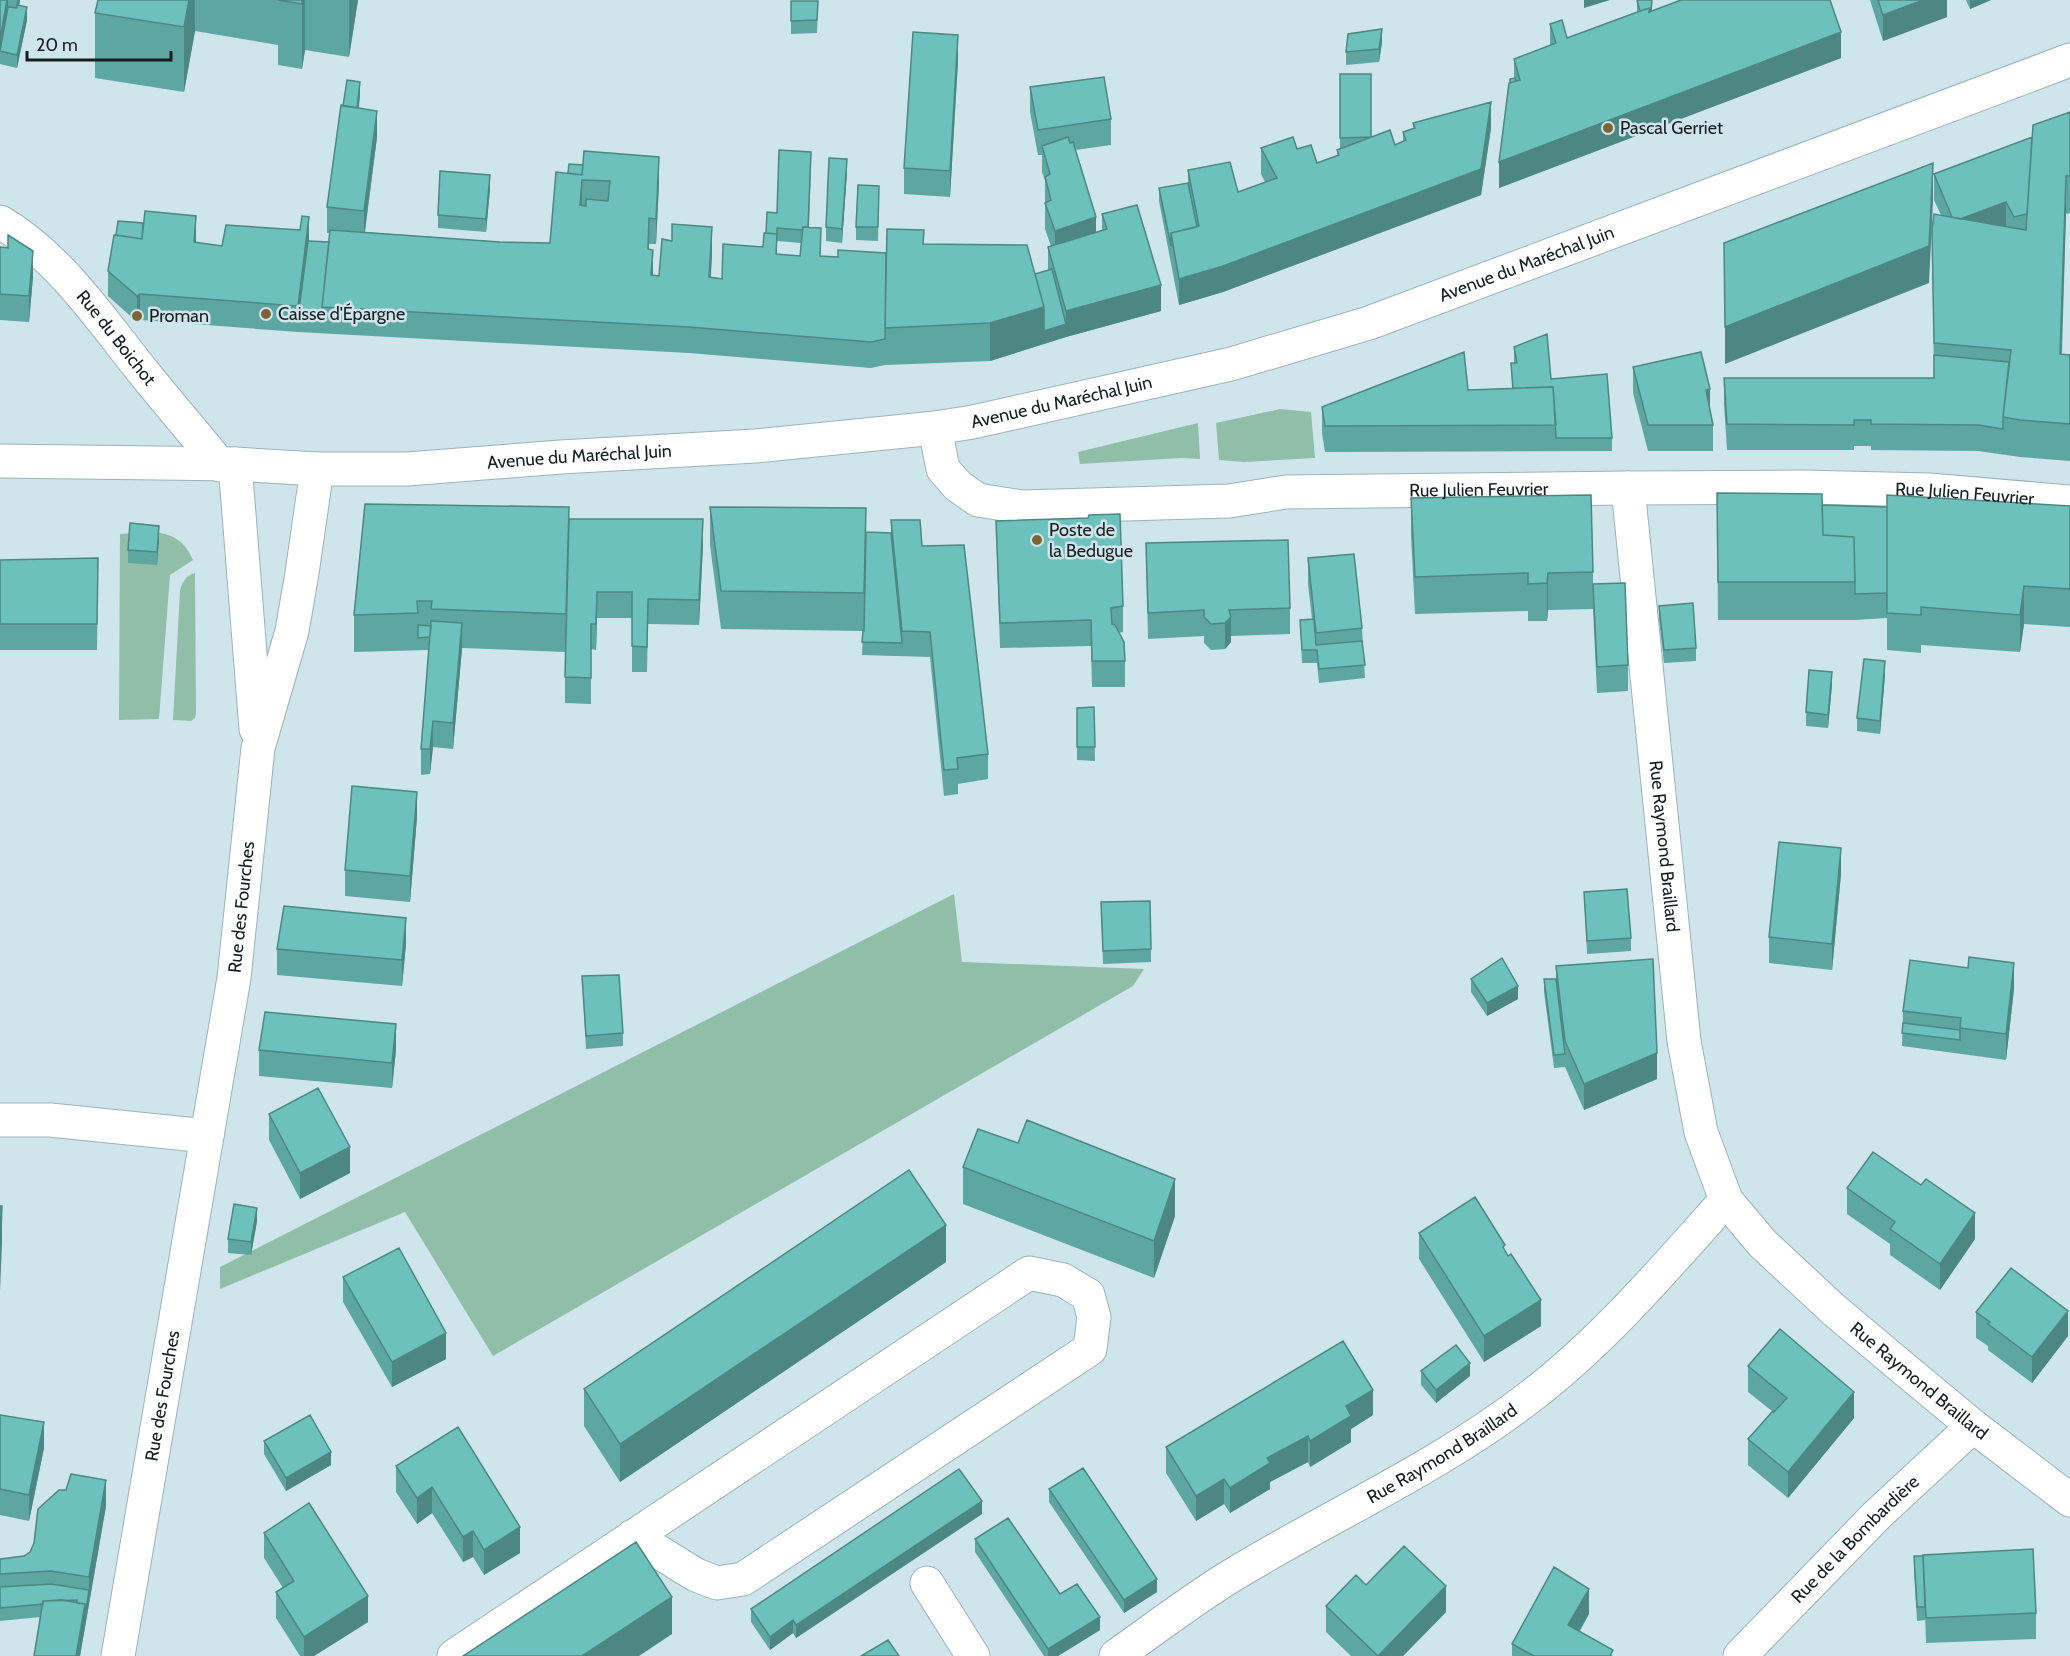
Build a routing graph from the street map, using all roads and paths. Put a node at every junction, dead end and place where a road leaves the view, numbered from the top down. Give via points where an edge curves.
1 (2070, 60) edge
2 (0, 222) edge
3 (935, 428) junction
4 (0, 460) edge
5 (228, 465) junction
6 (317, 469) junction
7 (1628, 488) junction
8 (2070, 502) edge
9 (258, 748) junction
10 (0, 1120) edge
11 (207, 1136) junction
12 (1726, 1200) junction
13 (1973, 1426) junction
14 (2070, 1500) edge
15 (633, 1536) junction
16 (927, 1583) dead end
17 (118, 1656) edge
18 (454, 1656) edge
19 (973, 1656) edge
20 (1116, 1656) edge
21 (1740, 1656) edge

1 - 3 street, Avenue du Maréchal Juin via 1369,323 1231,363
2 - 5 street, Rue du Boichot via 24,237 52,263
3 - 6 street, Avenue du Maréchal Juin via 655,453 407,469
3 - 7 street, Rue Julien Feuvrier via 944,469 958,486 978,500 1022,507 1229,501 1286,492
4 - 5 street, Avenue du Maréchal Juin
5 - 6 street, Avenue du Maréchal Juin
5 - 9 street, Rue des Fourches
6 - 9 street, Rue des Fourches via 292,631
7 - 8 street, Rue Julien Feuvrier via 1929,490
7 - 12 street, Rue Raymond Braillard via 1684,1041 1701,1132
9 - 11 street, Rue des Fourches via 234,978
10 - 11 street via 60,1121
11 - 17 street, Rue des Fourches
12 - 13 street, Rue Raymond Braillard via 1763,1244 1834,1310
12 - 20 street, Rue Raymond Braillard via 1594,1341 1532,1395 1454,1450 1230,1576
13 - 14 street, Rue Raymond Braillard
13 - 21 street, Rue de la Bombardière via 1877,1515
15 - 15 street via 1029,1273 1063,1280 1088,1295 1094,1317 1090,1349 743,1579 717,1583 696,1575
15 - 18 street
16 - 19 street

